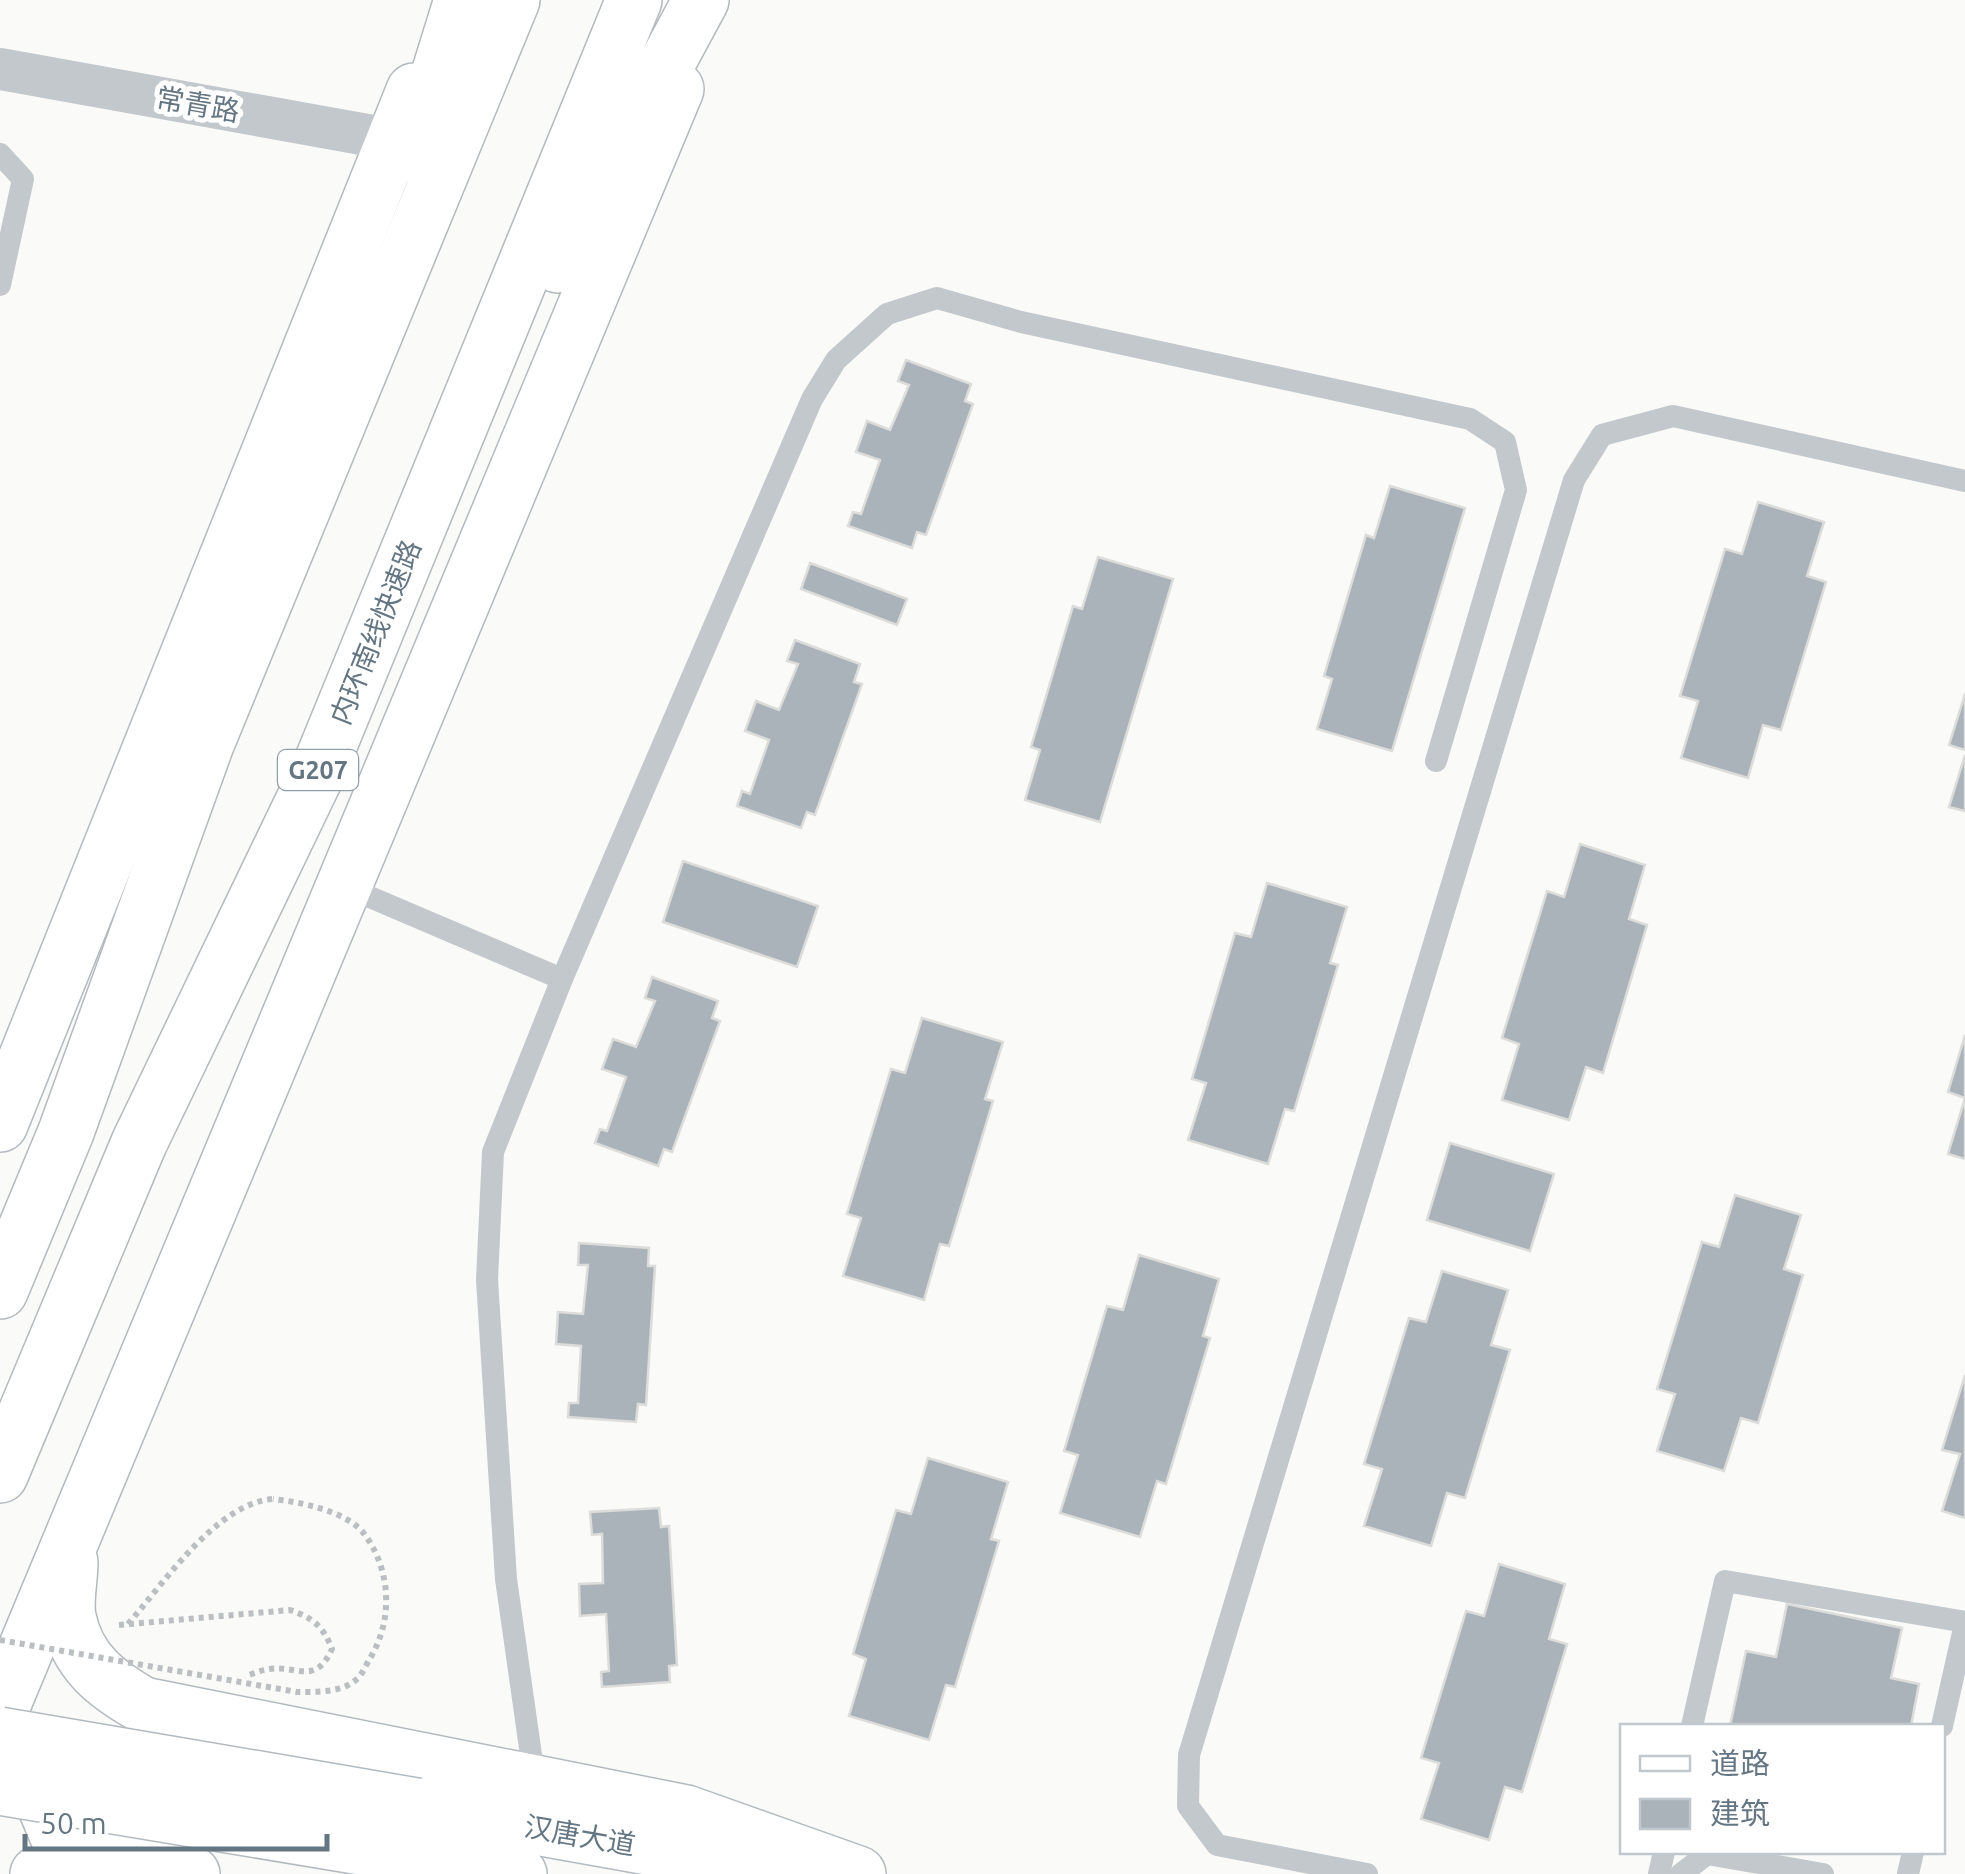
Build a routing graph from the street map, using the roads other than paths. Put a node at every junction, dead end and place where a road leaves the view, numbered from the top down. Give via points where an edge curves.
1 (451, 0) edge
2 (634, 0) edge
3 (701, 0) edge
4 (713, 0) edge
5 (494, 4) edge
6 (0, 69) edge
7 (395, 140) junction
8 (0, 154) edge
9 (0, 285) edge
10 (1965, 481) edge
11 (422, 518) junction
12 (1436, 762) dead end
13 (344, 886) junction
14 (562, 979) junction
15 (0, 1124) edge
16 (0, 1292) edge
17 (0, 1475) edge
18 (71, 1540) junction
19 (1965, 1623) edge
20 (143, 1704) junction
21 (0, 1711) edge
22 (1692, 1724) edge
23 (1942, 1724) edge
24 (0, 1735) edge
25 (535, 1783) junction
26 (0, 1787) edge
27 (410, 1830) junction
28 (100, 1860) junction
29 (38, 1874) edge
30 (192, 1874) edge
31 (519, 1874) edge
32 (802, 1874) edge
33 (858, 1874) edge
34 (1367, 1874) edge
35 (1681, 1874) edge
36 (1824, 1874) edge

1 - 7 main road
2 - 11 main road, 内环南线快速路 / G207
3 - 11 main road
4 - 13 main road
5 - 16 main road
6 - 7 street, 常青路
7 - 15 main road
8 - 9 lane via 23,180
10 - 34 lane via 1673,416 1602,434 1574,480 1188,1754 1188,1806 1217,1845
11 - 17 main road, 内环南线快速路 / G207 via 320,767 140,1142
12 - 14 lane via 1516,490 1505,442 1470,419 938,298 886,314 836,360 812,398
13 - 14 lane
13 - 18 main road
14 - 25 lane via 492,1152 487,1280 506,1579
18 - 20 main road via 68,1616 85,1658 109,1686
18 - 21 main road
19 - 22 lane via 1726,1581
19 - 23 lane
20 - 25 main road
20 - 28 main road via 98,1712 55,1751 42,1798 57,1834
24 - 27 main road, bridge
25 - 33 main road via 686,1813
26 - 27 main road, bridge
27 - 31 main road, 汉唐大道
27 - 32 main road, 汉唐大道
28 - 29 main road
28 - 30 main road
35 - 36 lane via 1707,1854

